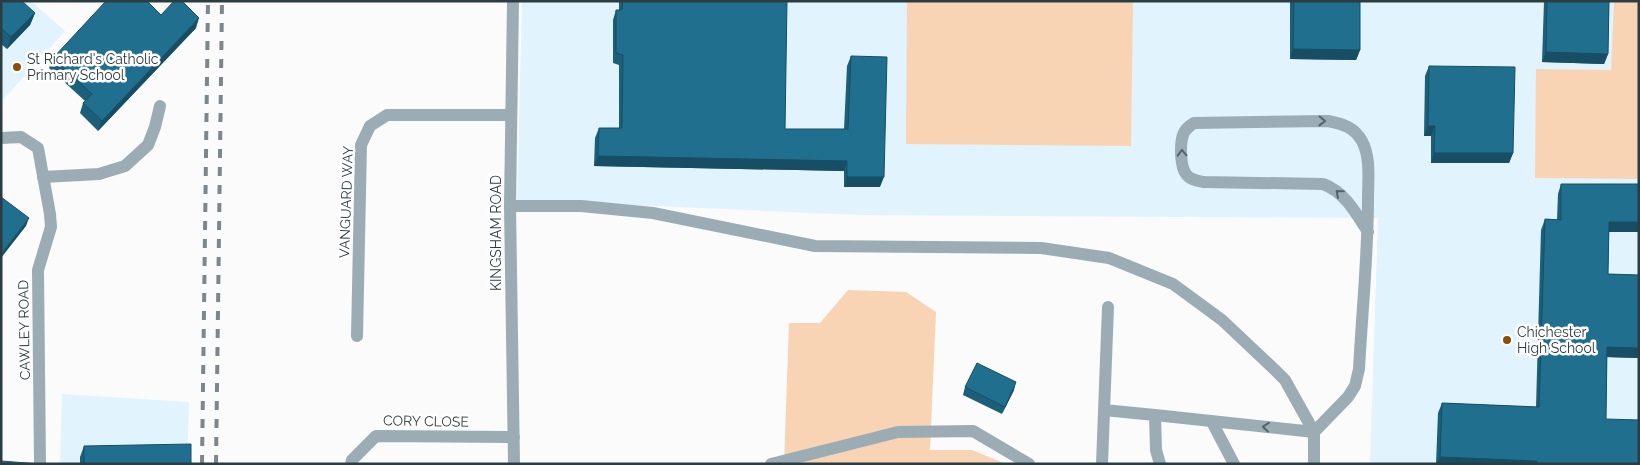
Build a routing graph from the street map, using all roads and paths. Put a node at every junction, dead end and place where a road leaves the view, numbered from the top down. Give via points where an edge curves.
1 (513, 1) edge
2 (160, 106) dead end
3 (511, 115) junction
4 (1, 138) edge
5 (44, 177) junction
6 (510, 206) junction
7 (1368, 232) junction
8 (1108, 307) dead end
9 (357, 336) dead end
10 (1104, 410) junction
11 (1155, 415) junction
12 (1212, 422) junction
13 (1314, 432) junction
14 (514, 437) junction
15 (40, 464) edge
16 (352, 464) edge
17 (514, 464) edge
18 (771, 464) edge
19 (1029, 464) edge
20 (1102, 464) edge
21 (1160, 464) edge
22 (1234, 464) edge
23 (1314, 464) edge

1 - 3 street, KINGSHAM ROAD
2 - 5 street via 148,145 125,166 99,174
3 - 6 street, KINGSHAM ROAD
3 - 9 street, VANGUARD WAY via 387,115 370,126 361,145
4 - 5 street, CAWLEY ROAD via 21,137 38,148
5 - 15 street, CAWLEY ROAD via 51,228 38,270
6 - 13 street via 581,206 653,213 815,246 1041,248 1109,258 1173,284 1222,320 1285,380
6 - 14 street, KINGSHAM ROAD
7 -> 7 street via 1342,195 1323,184 1195,181 1187,176 1183,167 1183,134 1194,123 1328,121 1343,124 1354,131 1367,154
7 - 13 street via 1359,369 1348,397
8 - 10 street
10 - 11 street
10 - 20 street
11 - 12 street
11 - 21 street via 1156,450
13 -> 12 street
12 - 22 street
13 - 23 street
14 - 16 street, CORY CLOSE via 376,436 352,460
14 - 17 street, KINGSHAM ROAD
18 - 19 street via 898,432 973,431

